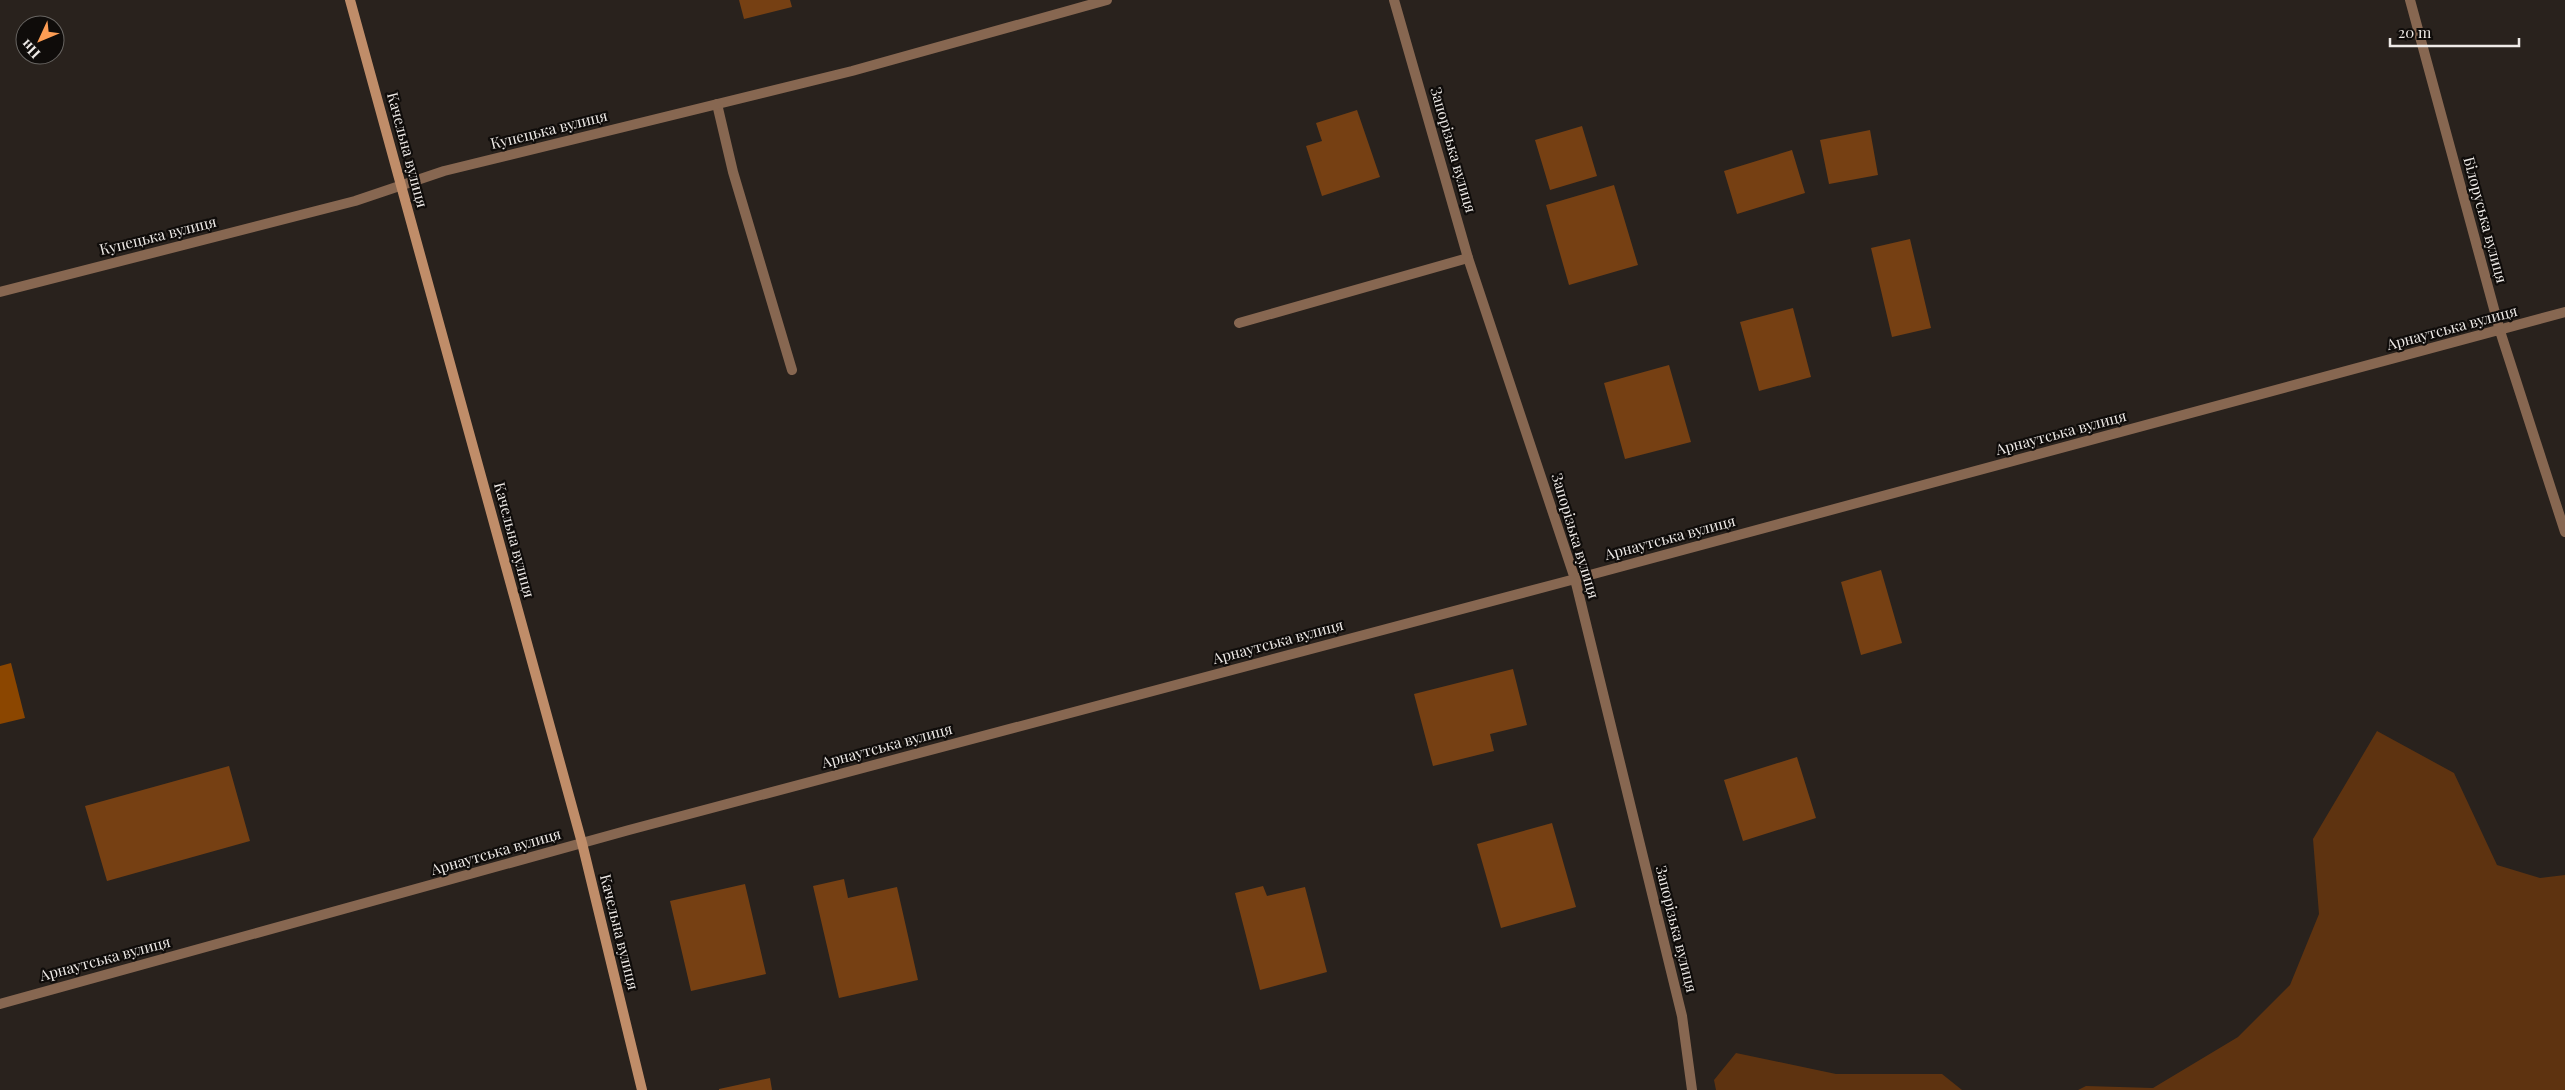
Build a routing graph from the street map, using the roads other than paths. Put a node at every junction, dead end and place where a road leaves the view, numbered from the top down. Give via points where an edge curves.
1 (350, 0) edge
2 (1107, 0) edge
3 (1394, 0) edge
4 (2410, 0) edge
5 (716, 104) junction
6 (401, 186) junction
7 (1468, 258) junction
8 (0, 292) edge
9 (2565, 312) edge
10 (1239, 323) dead end
11 (2500, 331) junction
12 (792, 370) dead end
13 (2565, 532) edge
14 (1575, 579) junction
15 (582, 843) junction
16 (0, 1004) edge
17 (642, 1090) edge
18 (1692, 1090) edge

1 - 6 street, Качельна вулиця
2 - 5 street, Купецька вулиця via 852,71
3 - 7 street, Запорізька вулиця
4 - 11 street, Білоруська вулиця
5 - 6 street, Купецька вулиця via 444,171
5 - 12 street
6 - 8 street, Купецька вулиця via 355,201
6 - 15 street, Качельна вулиця
7 - 10 street
7 - 14 street, Запорізька вулиця
9 - 11 street, Арнаутська вулиця
11 - 13 street, Білоруська вулиця
11 - 14 street, Арнаутська вулиця
14 - 15 street, Арнаутська вулиця
14 - 18 street, Запорізька вулиця via 1682,1016
15 - 16 street, Арнаутська вулиця
15 - 17 street, Качельна вулиця

